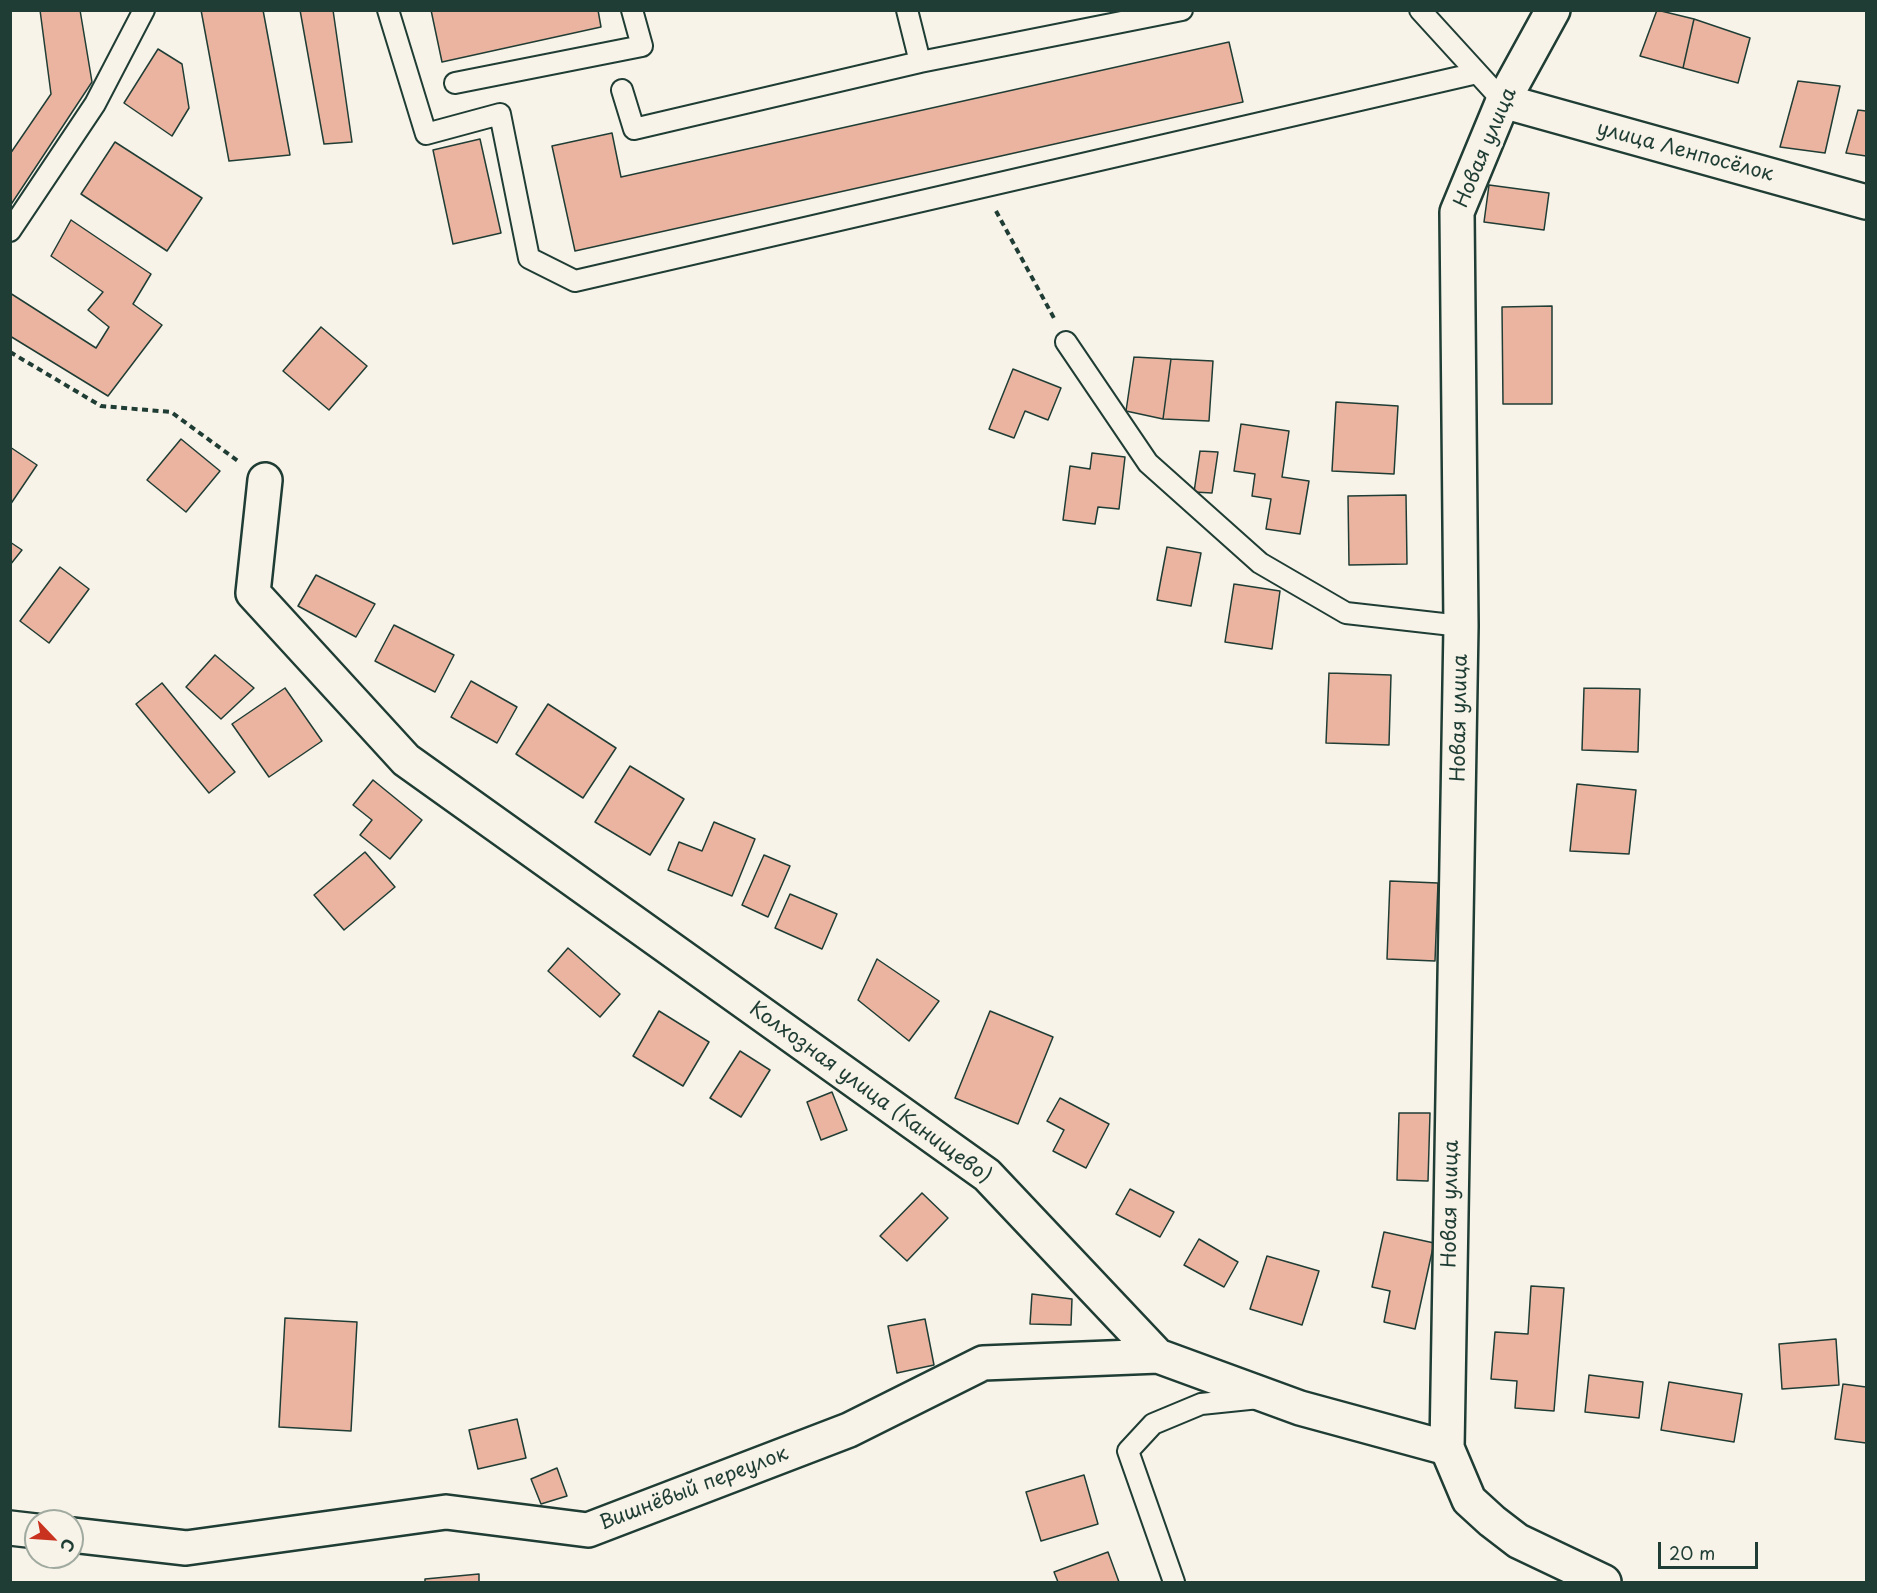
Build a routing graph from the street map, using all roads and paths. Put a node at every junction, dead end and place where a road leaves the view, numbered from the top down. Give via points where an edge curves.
1 (144, 10) edge
2 (388, 10) edge
3 (632, 10) edge
4 (907, 10) edge
5 (1182, 10) edge
6 (1420, 10) edge
7 (1553, 10) edge
8 (920, 62) junction
9 (1477, 73) junction
10 (455, 83) dead end
11 (622, 90) dead end
12 (1503, 101) junction
13 (984, 187) junction
14 (1866, 202) edge
15 (10, 231) edge
16 (1066, 342) joint
17 (10, 352) edge
18 (265, 480) joint
19 (1461, 626) junction
20 (1158, 1356) junction
21 (1271, 1397) junction
22 (1447, 1448) junction
23 (84, 1536) edge
24 (1174, 1582) edge
25 (1604, 1582) edge

1 - 15 lane via 95,104
2 - 13 lane via 426,134 500,114 529,258 575,281
3 - 10 lane via 642,46
4 - 8 lane
5 - 8 lane
6 - 9 lane
7 - 12 street, Новая улица
8 - 11 lane via 634,129
9 - 12 lane
9 - 13 lane
12 - 14 street, улица Ленпосёлок
12 - 19 street, Новая улица via 1457,212
13 - 16 path
16 - 19 lane via 1148,463 1260,563 1346,613
17 - 18 path via 101,406 171,412
18 - 20 street, Колхозная улица (Канищево) via 253,593 406,760 987,1175
19 - 22 street, Новая улица
20 - 21 street, Колхозная улица (Канищево)
20 - 23 street, Вишнёвый переулок via 983,1363 849,1430 588,1530 447,1512 186,1548
21 - 22 street, Колхозная улица (Канищево)
21 - 24 lane via 1201,1404 1153,1424 1128,1451
22 - 25 street via 1469,1500 1492,1521 1518,1541

